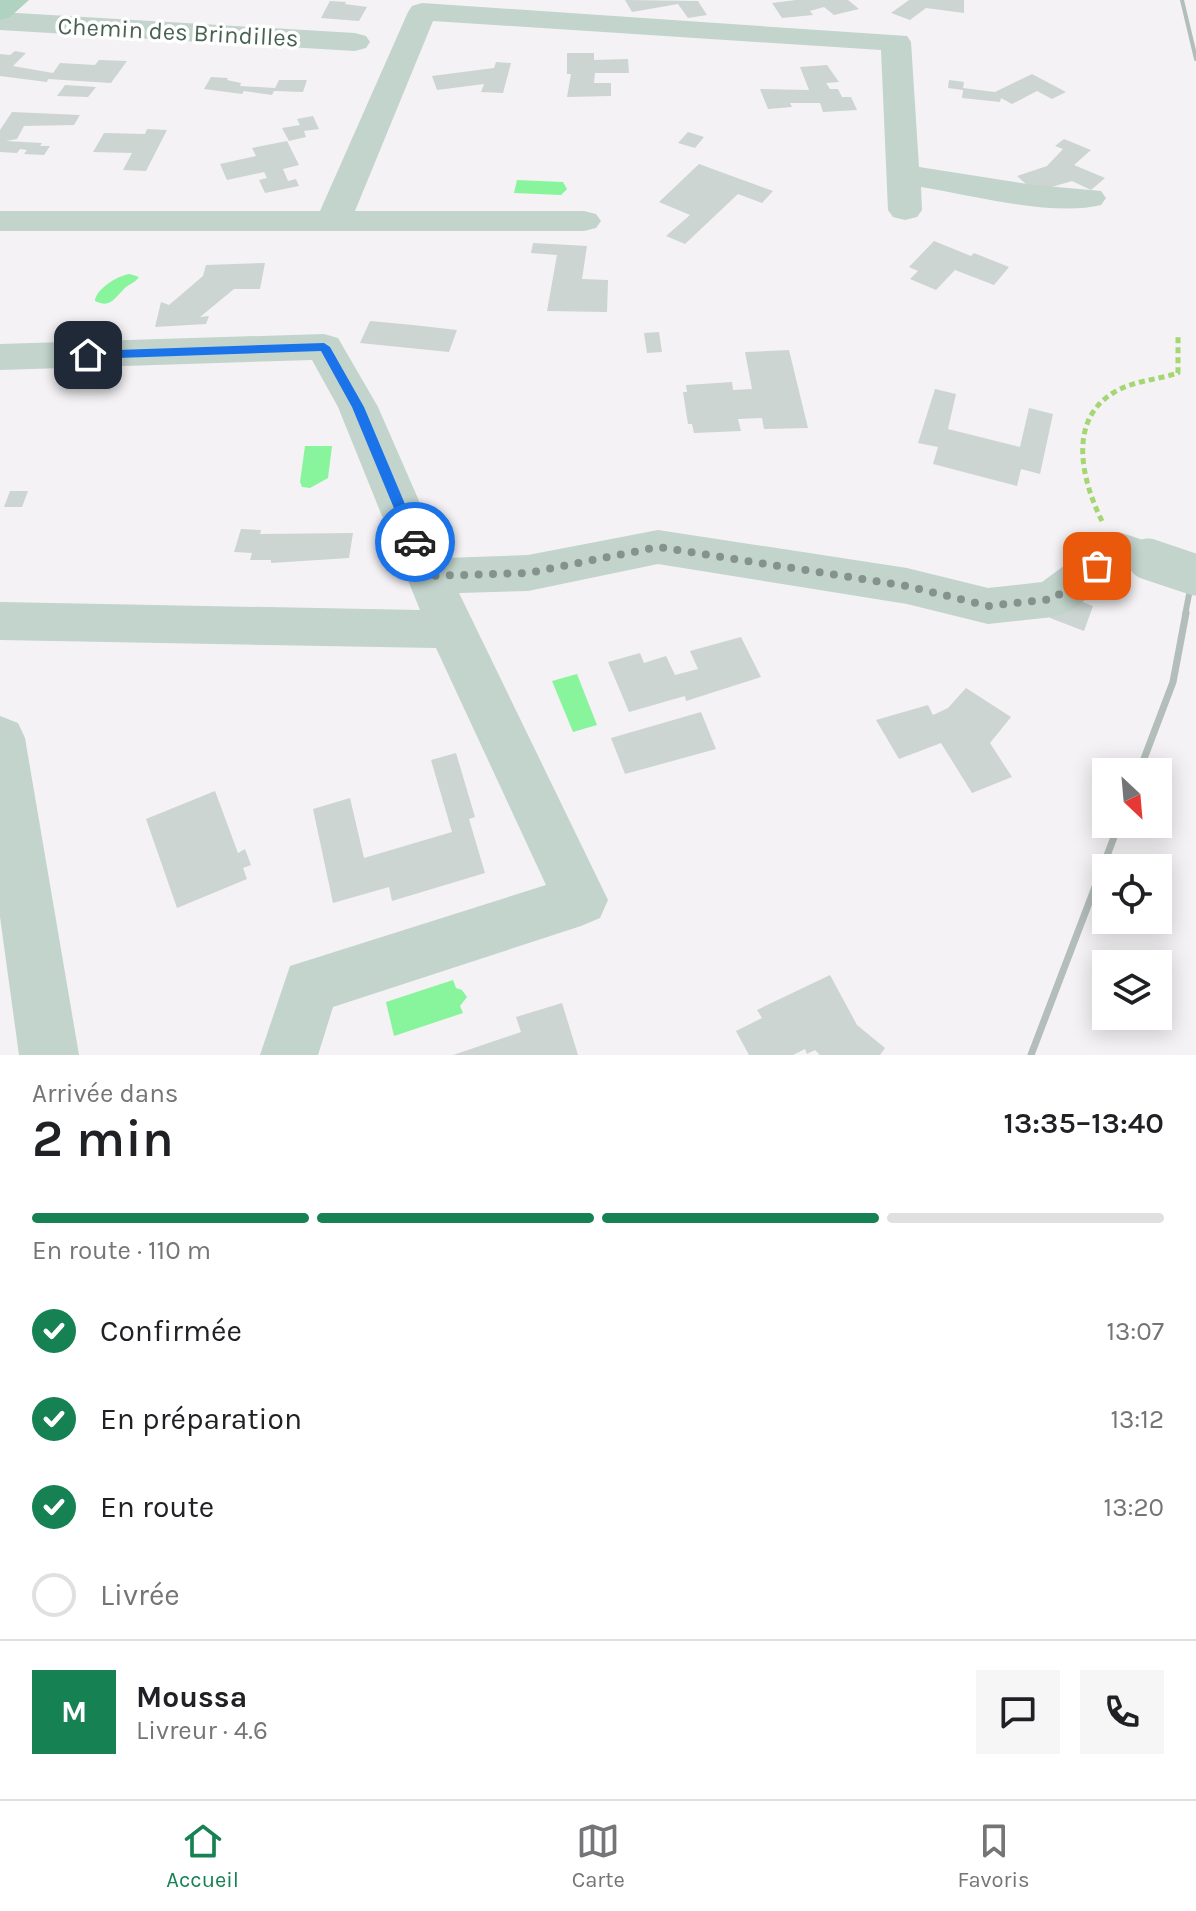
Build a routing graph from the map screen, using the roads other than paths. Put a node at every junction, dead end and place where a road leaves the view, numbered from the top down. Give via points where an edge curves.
1 (15, 0) edge
2 (0, 11) edge
3 (0, 21) edge
4 (355, 42) dead end
5 (903, 174) junction
6 (1089, 198) dead end
7 (905, 210) dead end
8 (0, 221) edge
9 (333, 221) junction
10 (584, 221) dead end
11 (0, 357) edge
12 (1196, 575) edge
13 (429, 576) junction
14 (0, 621) edge
15 (451, 629) junction
16 (0, 738) edge
17 (10, 868) edge
18 (289, 1054) edge
19 (49, 1055) edge

1 - 2 main road
3 - 4 street, Chemin des Brindilles
5 - 6 street via 1034,195
5 - 7 street
5 - 9 street via 896,42 422,12
8 - 9 street
9 - 10 street
11 - 13 street via 324,347 358,407
12 - 13 street, bridge via 1134,554 1053,599 988,606 907,586 658,547 528,573
13 - 15 street
14 - 15 street
15 - 18 street via 581,900 310,986
16 - 17 street
17 - 19 street

